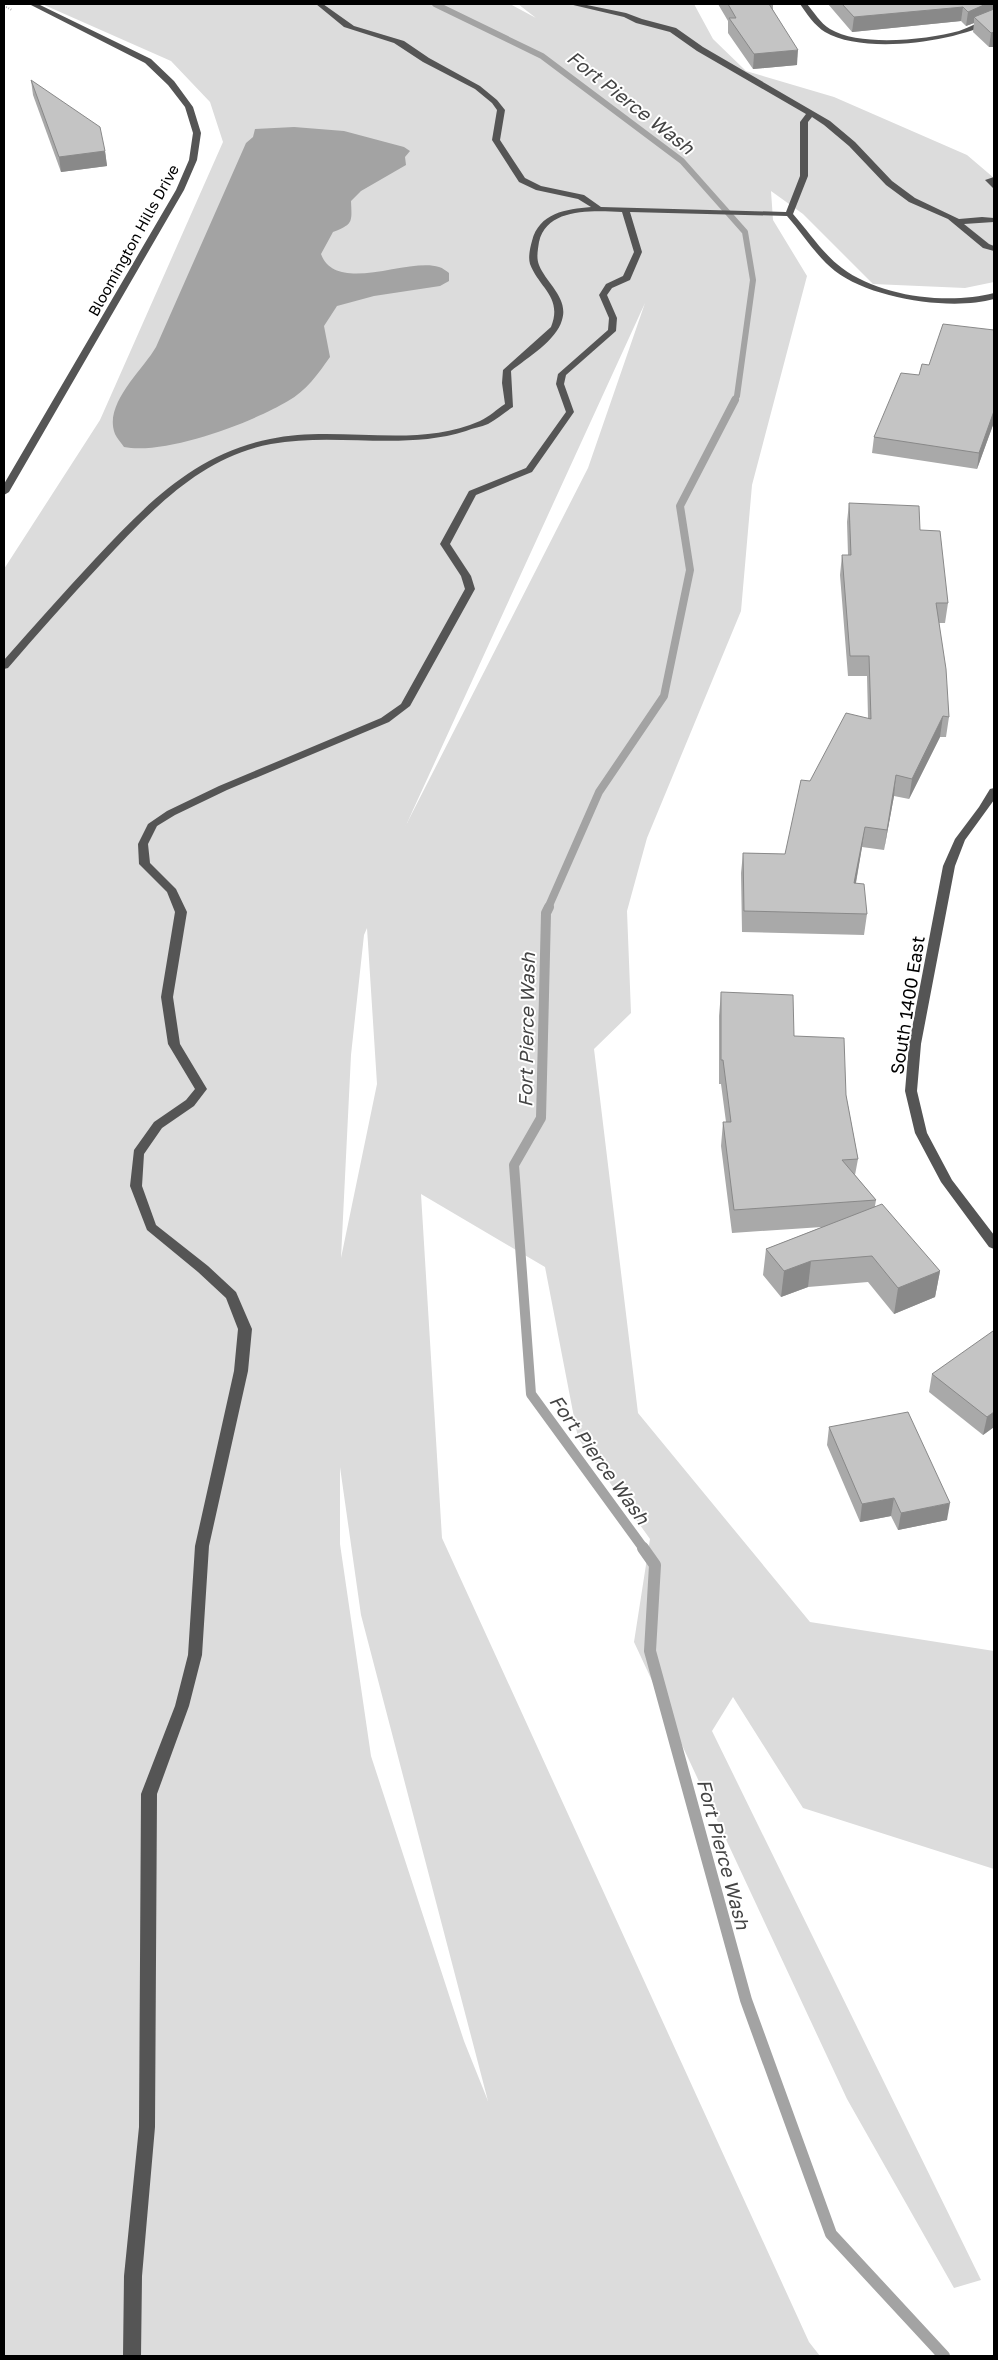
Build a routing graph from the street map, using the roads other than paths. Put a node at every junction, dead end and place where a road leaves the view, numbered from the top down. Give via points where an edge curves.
1 (33, 4) edge
2 (319, 4) edge
3 (573, 4) edge
4 (803, 4) edge
5 (994, 18) edge
6 (811, 113) junction
7 (994, 179) edge
8 (994, 187) edge
9 (599, 208) junction
10 (625, 209) junction
11 (789, 214) junction
12 (994, 220) edge
13 (957, 222) junction
14 (994, 249) edge
15 (994, 296) edge
16 (4, 492) edge
17 (4, 666) edge
18 (994, 791) edge
19 (989, 810) edge
20 (994, 1244) edge
21 (132, 2356) edge

1 - 16 street, Bloomington Hills Drive via 148,61 171,83 189,107 197,133 193,160 180,190
2 - 9 street via 340,21 407,46 424,59 487,93 502,110 496,140 522,180 539,188 581,197
3 - 6 street via 626,15 673,30
4 - 5 street via 832,33 871,41 892,42 962,33 977,29
6 - 11 street via 804,122 804,176
6 - 13 street via 846,139 889,183 912,200 951,216
7 - 8 street via 989,180
9 - 10 street
9 - 17 street via 550,218 536,238 535,267 557,300 558,315 555,327 507,370 510,406 497,418 470,429 434,435 332,435 275,441 240,449 210,463 150,507
10 - 11 street
10 - 21 street via 638,252 627,278 609,286 604,295 613,318 612,331 562,374 560,384 570,412 528,470 472,494 445,544 451,557 467,574 470,589 405,706 385,720 171,813 153,824 143,844 145,864 172,891 181,912 167,997 174,1044 201,1089 190,1103 158,1125 138,1152 136,1186 151,1227 231,1296 245,1329 241,1371 202,1546 195,1655 182,1706 149,1794 147,2127 133,2276
11 - 15 street via 839,271 872,288 907,296 964,302
12 - 13 street
13 - 14 street
18 - 19 street, South 1400 East
19 - 20 street, South 1400 East via 960,839 949,866 915,1044 911,1091 921,1134 947,1182

